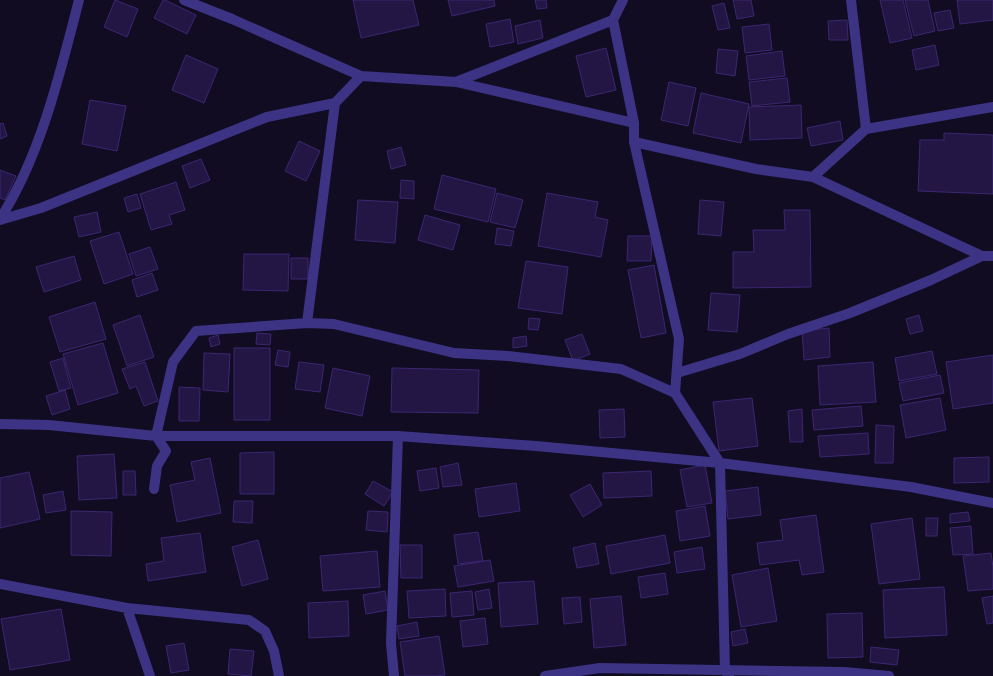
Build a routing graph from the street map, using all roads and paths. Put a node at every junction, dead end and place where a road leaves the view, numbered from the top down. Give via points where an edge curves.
1 (79, 0) edge
2 (184, 0) edge
3 (623, 0) edge
4 (851, 0) edge
5 (613, 20) junction
6 (360, 76) junction
7 (456, 82) junction
8 (336, 103) junction
9 (993, 107) edge
10 (634, 123) junction
11 (866, 129) junction
12 (634, 142) junction
13 (813, 177) junction
14 (0, 220) edge
15 (982, 256) junction
16 (993, 256) edge
17 (307, 323) junction
18 (677, 373) junction
19 (675, 393) junction
20 (0, 424) edge
21 (156, 436) junction
22 (398, 436) junction
23 (720, 463) junction
24 (154, 489) dead end
25 (993, 504) edge
26 (0, 584) edge
27 (127, 608) junction
28 (727, 673) edge
29 (150, 676) edge
30 (279, 676) edge
31 (394, 676) edge
32 (545, 676) edge
33 (889, 676) edge

1 - 14 street via 65,57 38,143 13,199
2 - 6 street
3 - 5 street
4 - 11 street
5 - 7 street
5 - 10 street
6 - 7 street
6 - 8 street
7 - 10 street
8 - 14 street via 267,117 41,208
8 - 17 street
9 - 11 street
10 - 12 street
11 - 13 street
12 - 13 street via 756,169
12 - 18 street via 679,339
13 - 15 street
15 - 16 street
15 - 18 street via 850,313 740,354
17 - 19 street via 334,324 454,353 508,356 621,369
17 - 21 street via 196,331 173,362
18 - 19 street
19 - 23 street
20 - 21 street via 49,425
21 - 22 street
21 - 24 street via 166,451 157,466
22 - 23 street
22 - 31 street via 391,643
23 - 25 street via 911,487
23 - 28 street
26 - 27 street
27 - 29 street
27 - 30 street via 249,620 266,631 274,651
28 - 32 street via 600,668
28 - 33 street via 844,672

